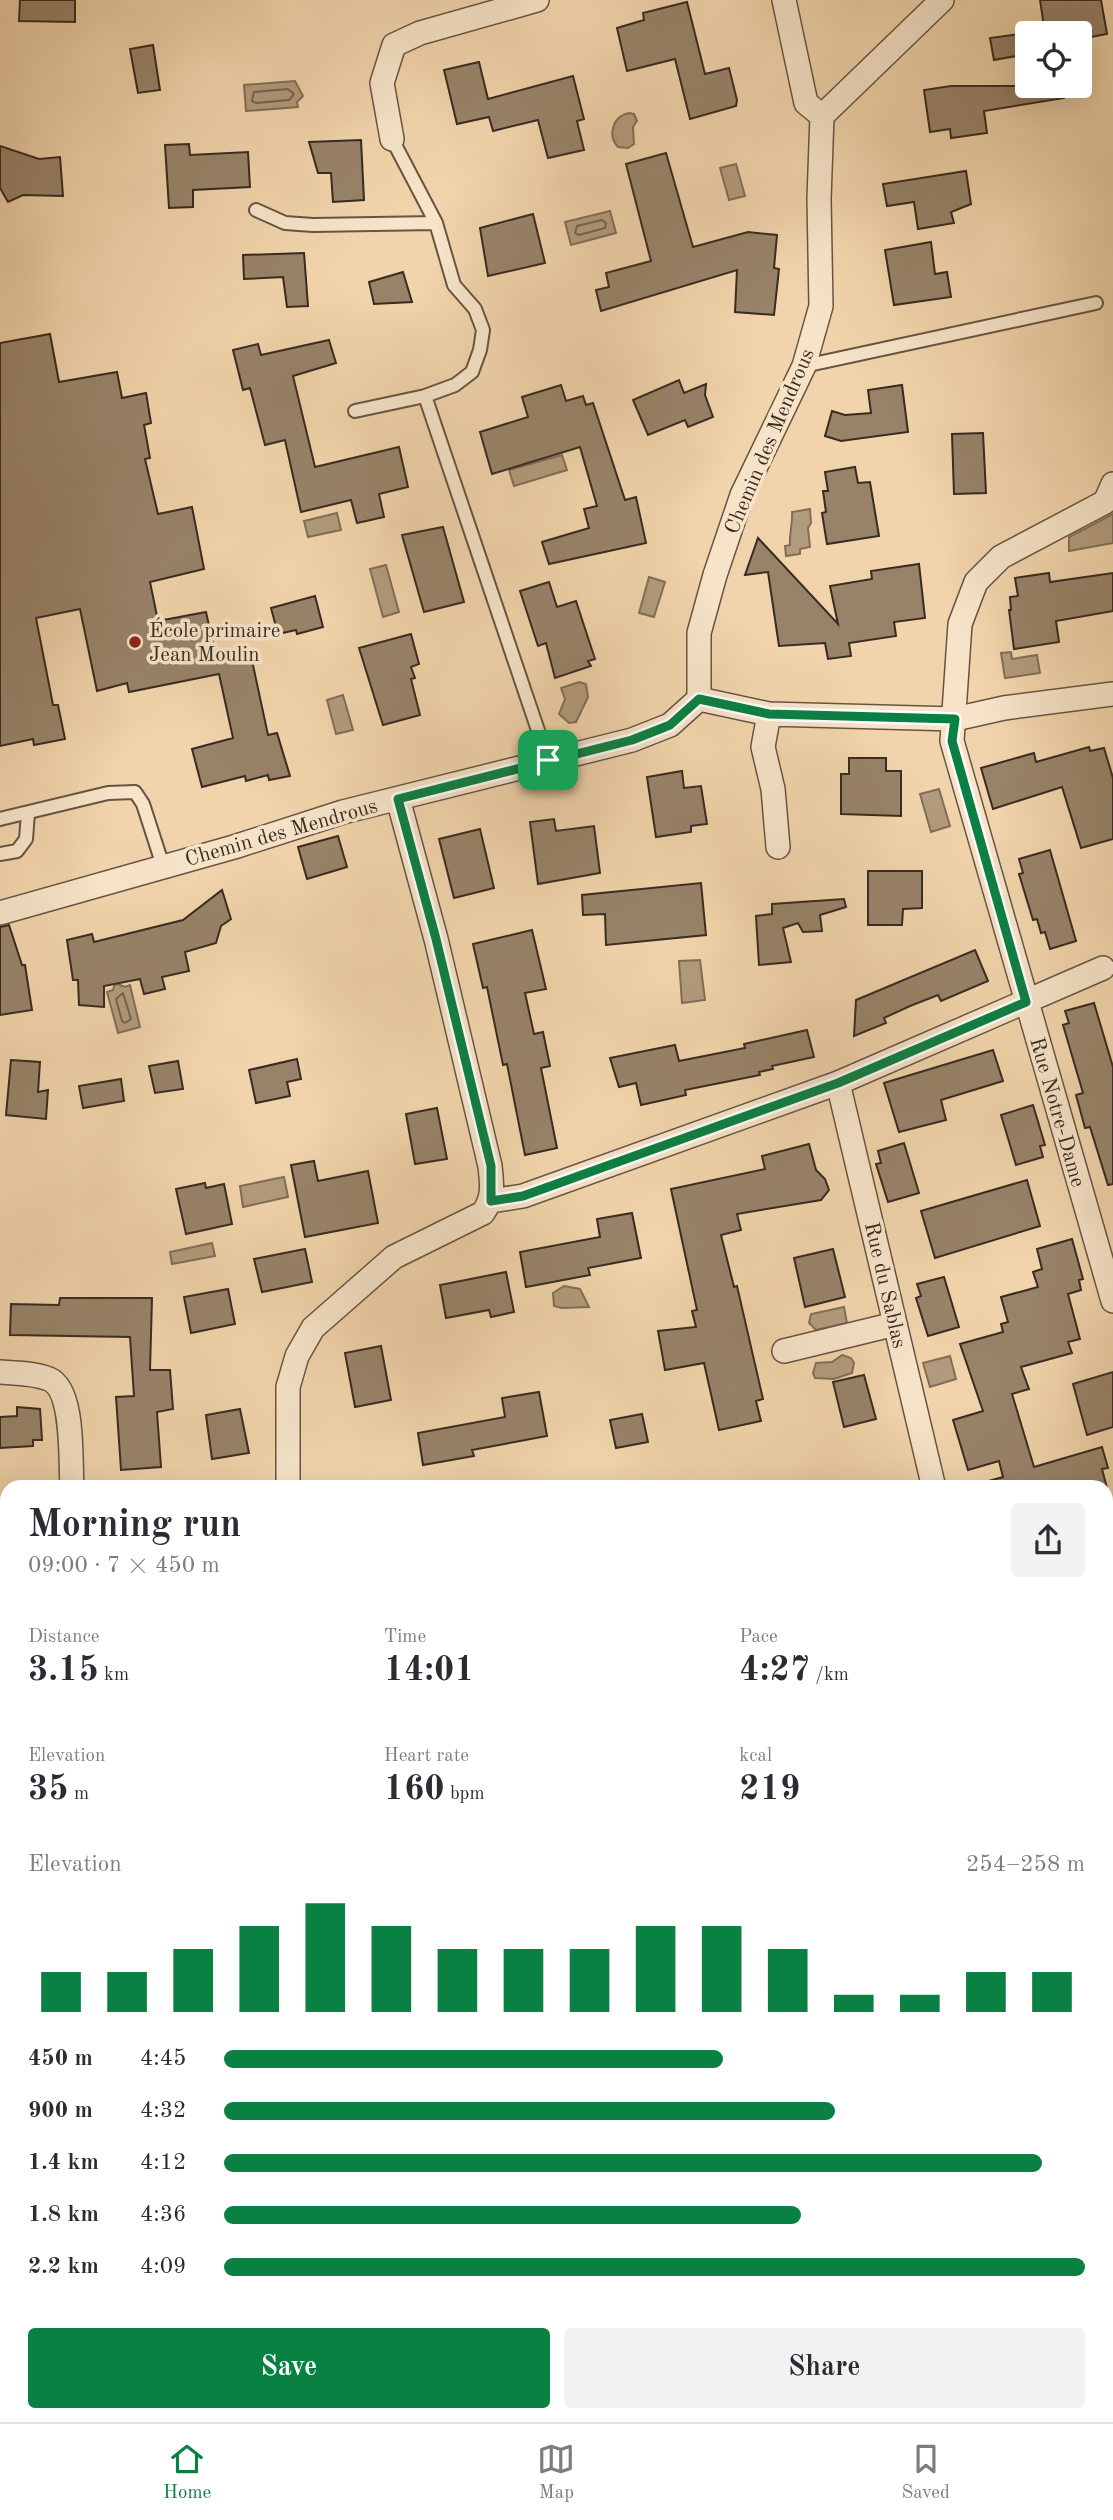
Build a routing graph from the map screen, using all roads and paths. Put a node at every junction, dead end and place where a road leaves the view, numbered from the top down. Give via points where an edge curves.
1 (537, 0) edge
2 (785, 0) edge
3 (942, 0) edge
4 (822, 116) junction
5 (392, 139) joint
6 (256, 210) dead end
7 (436, 223) junction
8 (1096, 303) dead end
9 (804, 366) junction
10 (425, 396) junction
11 (355, 411) dead end
12 (1113, 484) edge
13 (1113, 694) edge
14 (699, 699) junction
15 (769, 714) junction
16 (955, 719) junction
17 (548, 760) junction
18 (398, 799) junction
19 (28, 813) junction
20 (0, 819) edge
21 (778, 847) dead end
22 (0, 854) edge
23 (163, 866) junction
24 (0, 913) edge
25 (1103, 968) dead end
26 (1026, 1002) junction
27 (838, 1083) junction
28 (491, 1201) junction
29 (1113, 1301) edge
30 (895, 1324) junction
31 (783, 1351) dead end
32 (0, 1372) edge
33 (72, 1480) edge
34 (288, 1480) edge
35 (932, 1480) edge

1 - 5 street via 420,33 394,45 382,83
2 - 4 street via 806,103
3 - 4 street
4 - 9 street, Chemin des Mendrous via 821,306
5 - 7 lane
6 - 7 lane via 285,223
7 - 10 lane via 454,285 475,309 482,330 472,372 455,385
8 - 9 lane
9 - 14 street, Chemin des Mendrous via 742,495 715,575 699,633
10 - 11 lane
10 - 17 lane
12 - 16 street, Rue Notre-Dame via 1105,502 1000,556 976,582 960,624
13 - 16 street
14 - 15 street
14 - 17 street, Chemin des Mendrous via 670,725 632,740
15 - 16 street
15 - 21 street via 763,747 773,789
16 - 26 street, Rue Notre-Dame via 952,741
17 - 18 street, Chemin des Mendrous
18 - 23 street, Chemin des Mendrous
18 - 28 street via 491,1166
19 - 20 lane
19 - 22 lane via 26,839 17,851
19 - 23 lane via 108,793 135,792
23 - 24 street, Chemin des Mendrous
25 - 26 street
26 - 27 street
26 - 29 street, Rue Notre-Dame
27 - 28 street via 523,1196
27 - 30 street, Rue du Sablas
28 - 34 street via 483,1213 394,1256 313,1328 297,1356 288,1387
30 - 31 street
30 - 35 street, Rue du Sablas
32 - 33 street via 51,1380 60,1389 67,1404

